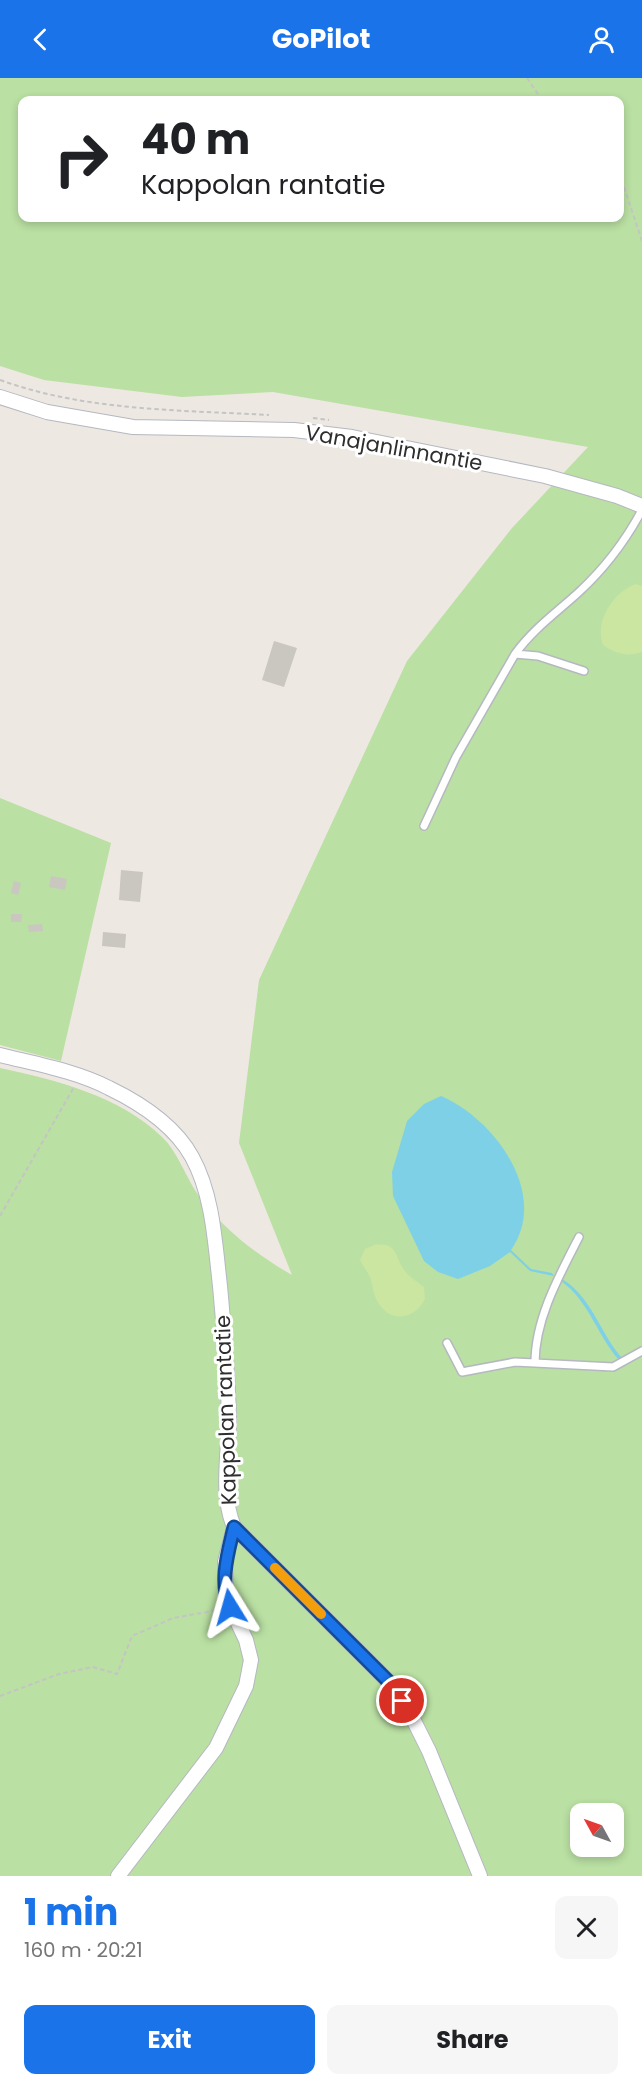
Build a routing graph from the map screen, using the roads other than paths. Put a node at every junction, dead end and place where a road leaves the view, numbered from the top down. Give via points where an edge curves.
1 (0, 397) edge
2 (642, 508) edge
3 (515, 654) junction
4 (584, 671) dead end
5 (424, 826) dead end
6 (0, 1054) edge
7 (579, 1237) dead end
8 (447, 1343) dead end
9 (642, 1351) edge
10 (535, 1363) junction
11 (234, 1527) junction
12 (118, 1876) edge
13 (480, 1876) edge

1 - 2 street, Vanajanlinnantie via 47,412 133,427 294,430 352,437 545,476 617,496
2 - 3 lane via 627,537
3 - 4 lane via 538,656
3 - 5 lane via 456,758
6 - 11 street, Kappolan rantatie via 80,1076 116,1091 169,1128 192,1156 208,1195 226,1350 227,1468
7 - 10 lane via 538,1331
8 - 10 lane via 462,1372 515,1362
9 - 10 lane via 613,1367
11 - 12 street via 225,1562 226,1599 249,1650 246,1686 216,1748
11 - 13 street, Kappolan rantatie via 392,1685 429,1751

